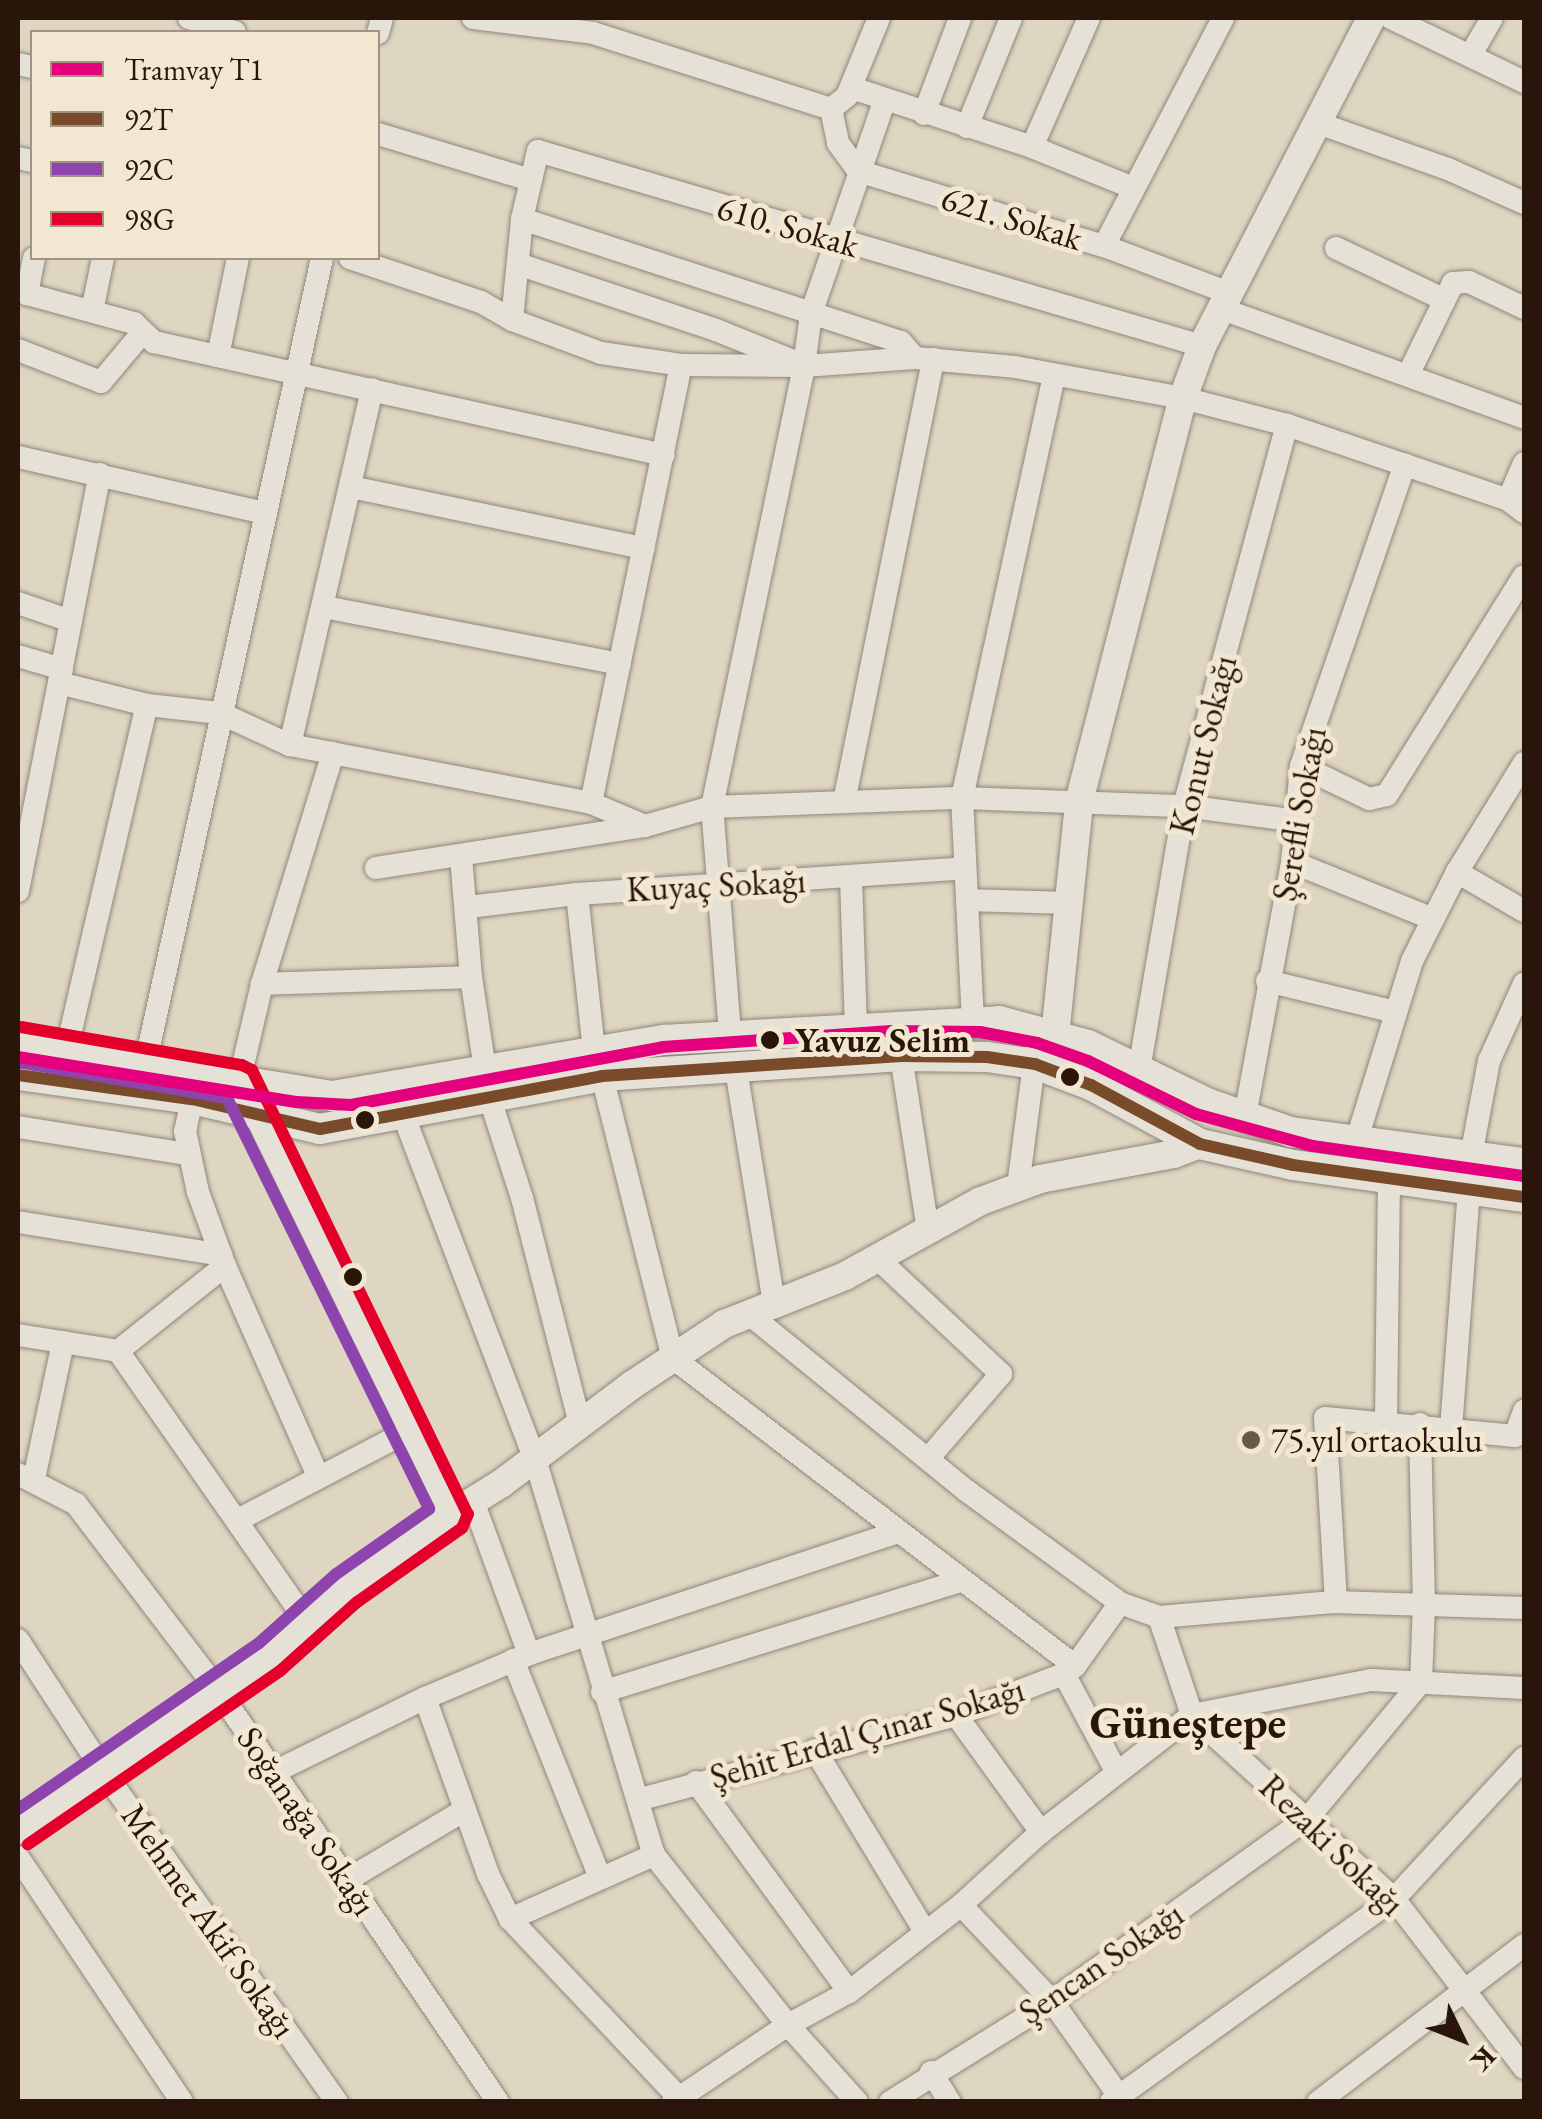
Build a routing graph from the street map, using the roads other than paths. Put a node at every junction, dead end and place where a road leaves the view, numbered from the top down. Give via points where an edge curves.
1 (188, 18) edge
2 (476, 18) edge
3 (878, 18) edge
4 (960, 18) edge
5 (1011, 18) edge
6 (1089, 18) edge
7 (1223, 18) edge
8 (1371, 18) edge
9 (1391, 18) edge
10 (1492, 18) edge
11 (228, 30) edge
12 (1470, 56) junction
13 (1524, 82) edge
14 (852, 88) junction
15 (884, 102) junction
16 (831, 108) junction
17 (924, 114) junction
18 (1318, 123) junction
19 (968, 127) junction
20 (380, 135) edge
21 (1032, 147) junction
22 (858, 171) junction
23 (530, 180) junction
24 (1132, 187) junction
25 (1524, 203) edge
26 (522, 219) junction
27 (836, 240) junction
28 (1104, 246) junction
29 (1336, 248) dead end
30 (34, 260) edge
31 (103, 260) edge
32 (238, 260) edge
33 (322, 260) edge
34 (356, 260) edge
35 (518, 264) junction
36 (1443, 299) junction
37 (1226, 301) junction
38 (1524, 308) edge
39 (92, 311) junction
40 (811, 314) junction
41 (512, 320) junction
42 (143, 332) junction
43 (1202, 346) junction
44 (18, 350) edge
45 (218, 356) junction
46 (924, 359) junction
47 (681, 364) junction
48 (804, 366) junction
49 (296, 372) junction
50 (1410, 373) junction
51 (1054, 375) junction
52 (372, 390) junction
53 (1184, 398) junction
54 (1524, 418) edge
55 (1287, 425) junction
56 (664, 455) junction
57 (18, 457) edge
58 (1524, 463) edge
59 (1405, 464) junction
60 (100, 474) junction
61 (351, 487) junction
62 (1516, 506) edge
63 (264, 513) junction
64 (644, 548) junction
65 (1524, 576) edge
66 (18, 603) edge
67 (324, 608) junction
68 (71, 621) junction
69 (18, 656) edge
70 (620, 664) junction
71 (60, 676) junction
72 (147, 705) junction
73 (220, 713) junction
74 (290, 746) junction
75 (333, 752) junction
76 (1524, 764) edge
77 (1302, 766) junction
78 (962, 798) junction
79 (591, 802) junction
80 (844, 802) junction
81 (1079, 802) junction
82 (1184, 806) junction
83 (712, 808) junction
84 (1298, 821) junction
85 (645, 826) junction
86 (461, 856) junction
87 (1292, 862) junction
88 (376, 868) dead end
89 (965, 868) junction
90 (1458, 872) junction
91 (852, 878) junction
92 (718, 884) junction
93 (18, 891) edge
94 (576, 894) junction
95 (967, 900) junction
96 (1068, 904) junction
97 (468, 907) junction
98 (1524, 910) edge
99 (1434, 920) junction
100 (471, 977) junction
101 (1268, 981) junction
102 (262, 984) junction
103 (1524, 984) edge
104 (1395, 1012) junction
105 (974, 1022) junction
106 (856, 1026) junction
107 (730, 1034) junction
108 (1047, 1034) junction
109 (18, 1044) edge
110 (66, 1052) junction
111 (901, 1056) junction
112 (598, 1063) junction
113 (1034, 1064) junction
114 (145, 1065) junction
115 (736, 1069) junction
116 (1139, 1070) junction
117 (18, 1075) edge
118 (239, 1082) junction
119 (488, 1084) junction
120 (192, 1100) junction
121 (251, 1111) junction
122 (403, 1114) junction
123 (1244, 1116) junction
124 (18, 1127) edge
125 (1357, 1139) junction
126 (1200, 1144) junction
127 (186, 1154) junction
128 (1471, 1156) junction
129 (1524, 1163) edge
130 (1389, 1179) junction
131 (1018, 1187) junction
132 (1469, 1190) junction
133 (1524, 1197) edge
134 (18, 1222) edge
135 (928, 1230) junction
136 (877, 1258) junction
137 (223, 1261) junction
138 (762, 1309) junction
139 (18, 1334) edge
140 (63, 1342) junction
141 (118, 1351) junction
142 (672, 1358) junction
143 (1524, 1412) edge
144 (1386, 1422) junction
145 (580, 1424) junction
146 (1420, 1424) junction
147 (1451, 1430) junction
148 (408, 1431) junction
149 (535, 1459) junction
150 (928, 1459) junction
151 (26, 1476) edge
152 (318, 1476) junction
153 (462, 1508) junction
154 (238, 1520) junction
155 (898, 1532) junction
156 (961, 1581) junction
157 (1522, 1601) edge
158 (1336, 1602) junction
159 (1120, 1603) junction
160 (1424, 1605) junction
161 (1159, 1617) junction
162 (308, 1622) junction
163 (584, 1632) junction
164 (18, 1640) edge
165 (521, 1657) junction
166 (1070, 1670) junction
167 (1421, 1682) junction
168 (1524, 1688) edge
169 (602, 1692) junction
170 (220, 1694) junction
171 (425, 1698) junction
172 (956, 1715) junction
173 (1192, 1715) junction
174 (815, 1750) junction
175 (1524, 1758) edge
176 (104, 1772) junction
177 (274, 1772) junction
178 (1117, 1773) junction
179 (696, 1782) junction
180 (641, 1799) junction
181 (466, 1810) junction
182 (1308, 1818) junction
183 (18, 1830) edge
184 (1041, 1832) junction
185 (654, 1855) junction
186 (18, 1856) edge
187 (600, 1878) junction
188 (347, 1880) junction
189 (1394, 1899) junction
190 (961, 1904) junction
191 (510, 1918) junction
192 (924, 1930) junction
193 (1524, 1945) edge
194 (849, 1992) junction
195 (1466, 1993) junction
196 (1052, 2001) junction
197 (788, 2026) junction
198 (1521, 2057) edge
199 (930, 2072) junction
200 (1115, 2099) edge
201 (678, 2100) edge
202 (182, 2102) edge
203 (337, 2102) edge
204 (498, 2102) edge
205 (857, 2102) edge
206 (890, 2102) edge
207 (950, 2102) edge
208 (1318, 2102) edge

1 - 11 street
2 - 16 street via 593,33
3 - 14 street
4 - 17 street
5 - 19 street
6 - 21 street
7 - 24 street
8 - 18 street
9 - 12 street
10 - 12 street
12 - 13 street
14 - 15 street
14 - 16 street
15 - 17 street
15 - 22 street
16 - 22 street via 838,144
17 - 19 street
18 - 25 street
18 - 37 street
19 - 21 street
20 - 23 street
21 - 24 street
22 - 27 street
22 - 28 street, 621. Sokak
23 - 26 street
23 - 27 street, 610. Sokak via 538,151
24 - 28 street
26 - 35 street
26 - 40 street
27 - 40 street
27 - 43 street, 610. Sokak
28 - 37 street, 621. Sokak
29 - 36 street
30 - 39 street via 27,294
31 - 39 street
32 - 45 street
33 - 49 street
34 - 41 street via 481,302
35 - 41 street
35 - 48 street
36 - 38 street via 1461,280
36 - 50 street
37 - 43 street
37 - 50 street, 621. Sokak
39 - 42 street
40 - 46 street via 901,342
40 - 48 street
41 - 47 street via 601,354
42 - 44 street via 101,382
42 - 45 street via 154,342
43 - 53 street
45 - 49 street
46 - 48 street
46 - 51 street
46 - 80 street
47 - 48 street
47 - 56 street
48 - 83 street
49 - 52 street
49 - 63 street
50 - 54 street, 621. Sokak
51 - 53 street
51 - 78 street
52 - 56 street
52 - 61 street
53 - 55 street
53 - 81 street
55 - 59 street
55 - 82 street, Konut Sokağı
56 - 64 street
57 - 60 street
58 - 62 street
59 - 62 street
59 - 77 street, Şerefli Sokağı
60 - 63 street
60 - 68 street
61 - 64 street
61 - 67 street
63 - 73 street
64 - 70 street
65 - 77 street via 1387,795 1369,799
66 - 68 street
67 - 70 street
67 - 74 street
68 - 71 street
69 - 71 street
70 - 79 street
71 - 72 street
71 - 93 street
72 - 73 street
72 - 110 street
73 - 74 street
73 - 114 street
74 - 75 street
75 - 79 street
75 - 102 street
76 - 90 street
77 - 84 street, Şerefli Sokağı
78 - 80 street
78 - 81 street
78 - 89 street
79 - 85 street
80 - 83 street
81 - 82 street
81 - 96 street
82 - 84 street
82 - 116 street, Konut Sokağı
83 - 85 street
83 - 92 street
84 - 87 street, Şerefli Sokağı
85 - 86 street
86 - 88 street
86 - 97 street
87 - 99 street
87 - 101 street, Şerefli Sokağı
89 - 91 street, Kuyaç Sokağı
89 - 95 street
90 - 98 street
90 - 99 street
91 - 92 street, Kuyaç Sokağı
91 - 106 street
92 - 94 street, Kuyaç Sokağı
92 - 107 street
94 - 97 street, Kuyaç Sokağı
94 - 112 street
95 - 96 street
95 - 105 street
96 - 108 street
97 - 100 street
99 - 104 street
100 - 102 street
100 - 119 street
101 - 104 street
101 - 123 street, Şerefli Sokağı
102 - 118 street
103 - 128 street via 1489,1062
104 - 125 street
105 - 106 main road
105 - 108 main road via 999,1021
106 - 107 main road
107 - 112 main road
108 - 113 street
108 - 116 main road
109 - 110 main road
110 - 114 main road
111 - 113 main road via 987,1056
111 - 115 main road
111 - 135 street
112 - 115 main road
112 - 119 main road
112 - 142 street
113 - 126 main road via 1091,1085
113 - 131 street
114 - 118 main road
115 - 138 street
116 - 123 main road
117 - 120 main road
118 - 119 main road via 332,1096
118 - 121 street
119 - 122 main road
119 - 145 street
120 - 121 main road
120 - 127 street
121 - 122 main road via 320,1129
121 - 148 street
122 - 149 street
123 - 125 main road via 1291,1132
124 - 127 street
125 - 128 main road
126 - 130 main road
126 - 131 street
127 - 137 street
128 - 129 main road
130 - 132 main road
130 - 144 street
131 - 135 street
132 - 133 main road
132 - 147 street
134 - 137 street
135 - 136 street
136 - 138 street
136 - 150 street via 1002,1374
137 - 141 street
137 - 152 street
138 - 142 street
138 - 150 street
139 - 140 street
140 - 141 street
140 - 151 street
141 - 154 street
142 - 145 street
142 - 155 street
143 - 147 street via 1515,1436
144 - 146 street
144 - 158 street via 1325,1418
145 - 149 street
146 - 147 street
146 - 160 street
148 - 152 street
148 - 153 street
149 - 153 street
149 - 163 street
150 - 159 street
151 - 170 street, Soğanağa Sokağı via 76,1504
152 - 154 street
153 - 162 street
153 - 165 street
154 - 162 street
155 - 156 street
155 - 163 street
156 - 166 street
156 - 169 street
157 - 160 street
158 - 160 street
158 - 161 street
159 - 161 street
159 - 166 street
160 - 167 street
161 - 173 street, Rezaki Sokağı
162 - 170 street
163 - 165 street
163 - 169 street
164 - 176 street, Mehmet Akif Sokağı
165 - 171 street
165 - 187 street
166 - 172 street, Şehit Erdal Çınar Sokağı
166 - 178 street
167 - 168 street
167 - 173 street via 1371,1680
167 - 182 street, Şencan Sokağı
169 - 180 street
170 - 176 street
170 - 177 street, Soğanağa Sokağı
171 - 177 street
171 - 181 street
172 - 174 street, Şehit Erdal Çınar Sokağı
172 - 184 street
173 - 178 street
173 - 182 street, Rezaki Sokağı
174 - 179 street, Şehit Erdal Çınar Sokağı
174 - 192 street
175 - 189 street
176 - 183 street
176 - 203 street, Mehmet Akif Sokağı
177 - 188 street, Soğanağa Sokağı
178 - 184 street
179 - 180 street, Şehit Erdal Çınar Sokağı
179 - 194 street
180 - 185 street
181 - 188 street
181 - 191 street
182 - 189 street, Rezaki Sokağı
182 - 196 street, Şencan Sokağı
184 - 190 street
185 - 187 street
185 - 197 street
186 - 202 street
187 - 191 street
188 - 204 street, Soğanağa Sokağı
189 - 195 street, Rezaki Sokağı
189 - 200 street
190 - 192 street
190 - 196 street
191 - 201 street
192 - 194 street
193 - 195 street
194 - 197 street
195 - 198 street, Rezaki Sokağı
195 - 208 street
196 - 199 street, Şencan Sokağı
196 - 200 street
197 - 201 street
197 - 205 street
199 - 206 street, Şencan Sokağı
199 - 207 street

